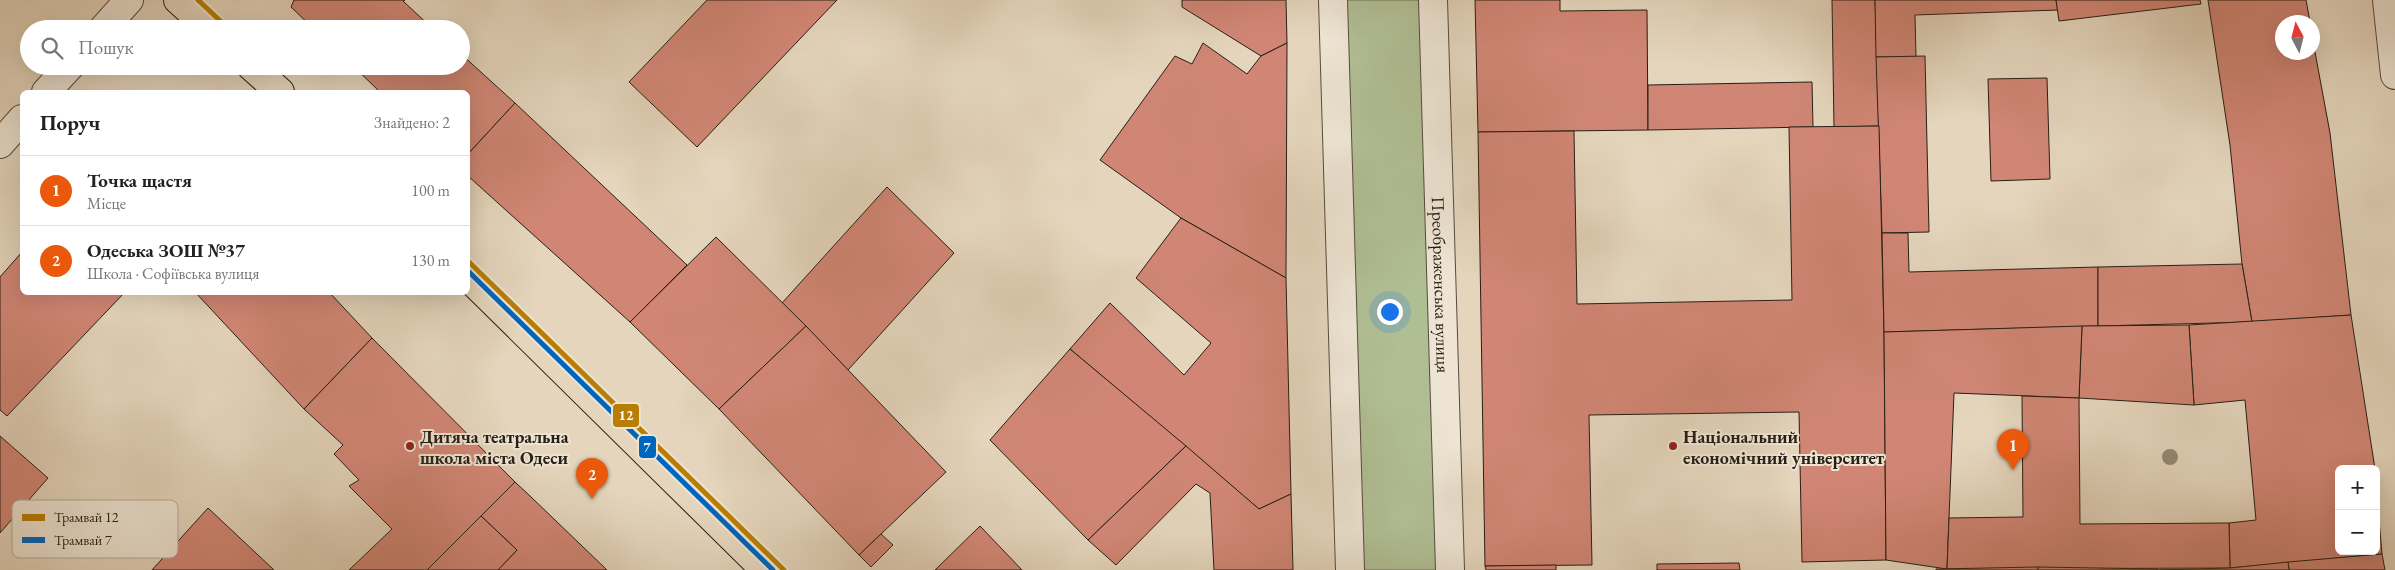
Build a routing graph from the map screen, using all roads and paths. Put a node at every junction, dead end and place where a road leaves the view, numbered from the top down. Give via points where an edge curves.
1 (129, 0) edge
2 (178, 0) edge
3 (1333, 0) edge
4 (1433, 0) edge
5 (2387, 0) edge
6 (111, 20) edge
7 (200, 20) edge
8 (62, 75) edge
9 (261, 75) edge
10 (2395, 75) edge
11 (48, 90) edge
12 (278, 90) edge
13 (20, 121) edge
14 (0, 144) edge
15 (470, 279) edge
16 (765, 570) edge
17 (1350, 570) edge
18 (1450, 570) edge

1 - 6 street
2 - 7 main road
3 - 17 street
4 - 18 street, Преображенська вулиця
5 - 10 street
8 - 11 street
9 - 12 main road
13 - 14 street
15 - 16 main road

